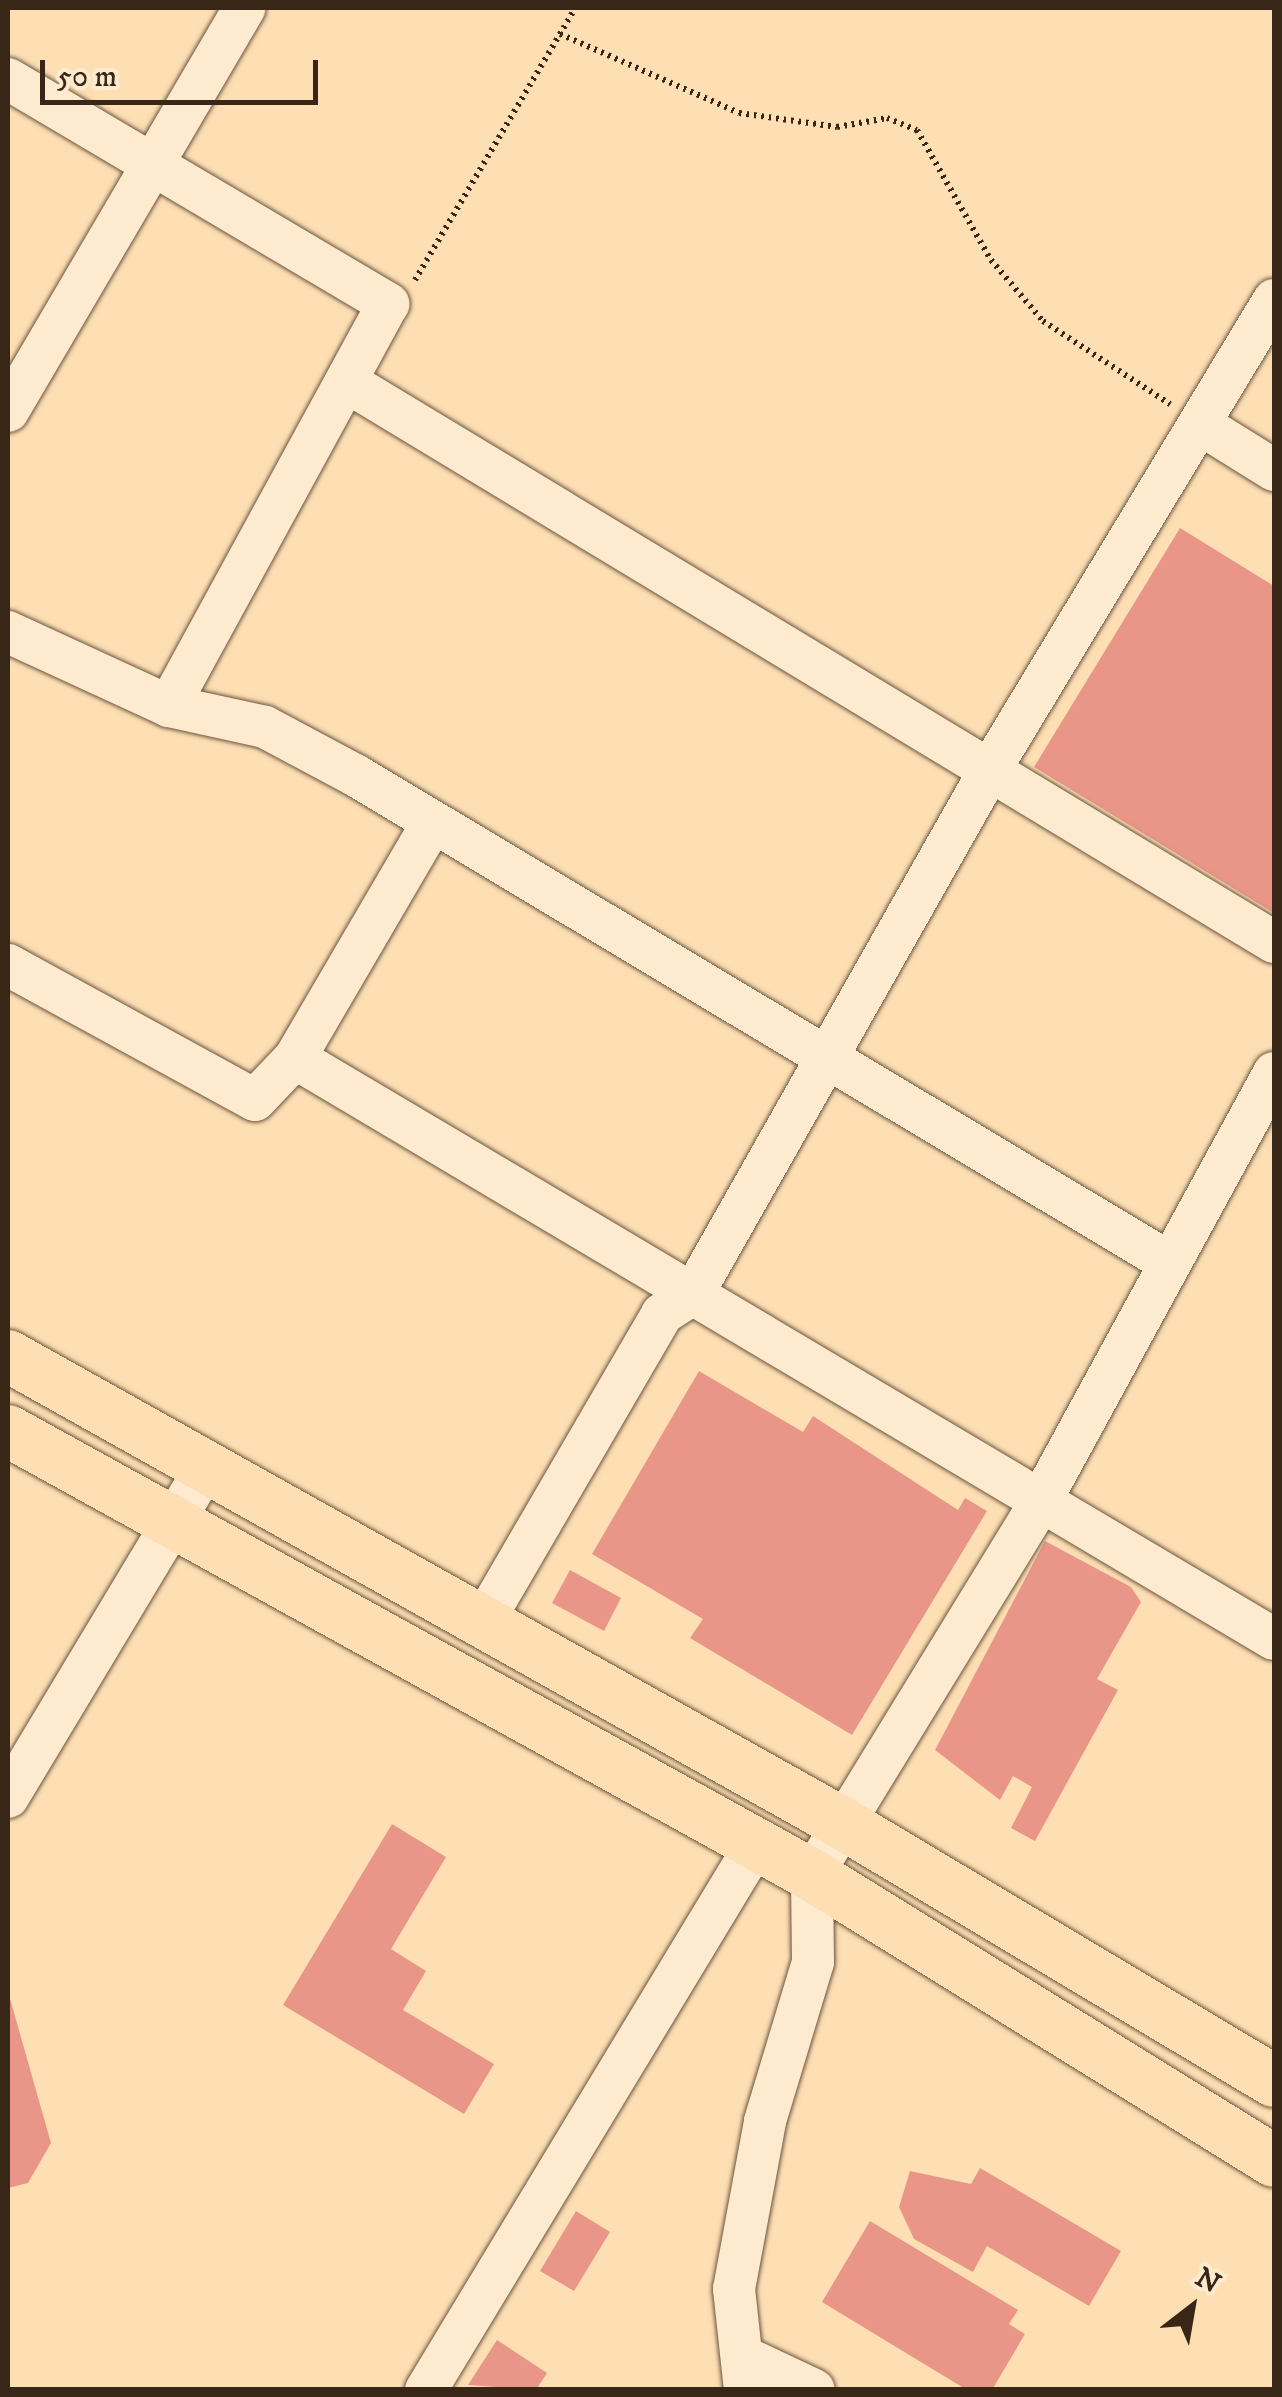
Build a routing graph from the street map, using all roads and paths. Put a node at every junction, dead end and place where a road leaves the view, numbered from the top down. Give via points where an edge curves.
1 (244, 8) edge
2 (575, 8) edge
3 (560, 34) junction
4 (8, 79) edge
5 (153, 161) junction
6 (1274, 300) edge
7 (388, 304) junction
8 (347, 382) junction
9 (8, 411) edge
10 (1200, 424) junction
11 (1274, 470) edge
12 (8, 632) edge
13 (169, 706) junction
14 (990, 768) junction
15 (433, 822) junction
16 (1274, 942) edge
17 (8, 965) edge
18 (295, 1058) junction
19 (824, 1058) junction
20 (1274, 1073) edge
21 (1165, 1260) junction
22 (693, 1294) junction
23 (8, 1356) edge
24 (8, 1432) edge
25 (206, 1466) junction
26 (1039, 1504) junction
27 (172, 1524) junction
28 (483, 1622) junction
29 (1274, 1639) edge
30 (8, 1797) edge
31 (842, 1823) junction
32 (755, 1846) junction
33 (812, 1875) junction
34 (1274, 2081) edge
35 (1274, 2160) edge
36 (744, 2373) edge
37 (426, 2390) edge
38 (814, 2390) edge

1 - 5 street
2 - 3 path
3 - 7 path via 433,259
3 - 10 path via 739,113 836,128 887,118 917,130 992,260 1044,321
4 - 5 street
5 - 7 street
5 - 9 street
6 - 10 street
7 - 8 street
8 - 13 street
8 - 14 street
10 - 11 street
10 - 14 street
12 - 13 street
13 - 15 street via 265,727
14 - 16 street
14 - 19 street
15 - 18 street
15 - 19 street
17 - 18 street via 255,1100
18 - 22 street
19 - 21 street
19 - 22 street
20 - 21 street
21 - 26 street
22 - 26 street
22 - 28 street via 662,1314
23 - 25 main road
24 - 27 main road
25 - 27 street
25 - 28 main road
26 - 29 street
26 - 31 street
27 - 30 street
27 - 32 main road
28 - 31 main road
31 - 33 street
31 - 34 main road
32 - 33 main road
32 - 37 street
33 - 35 main road
33 - 36 street via 812,1962 765,2121 734,2289
36 - 38 street

